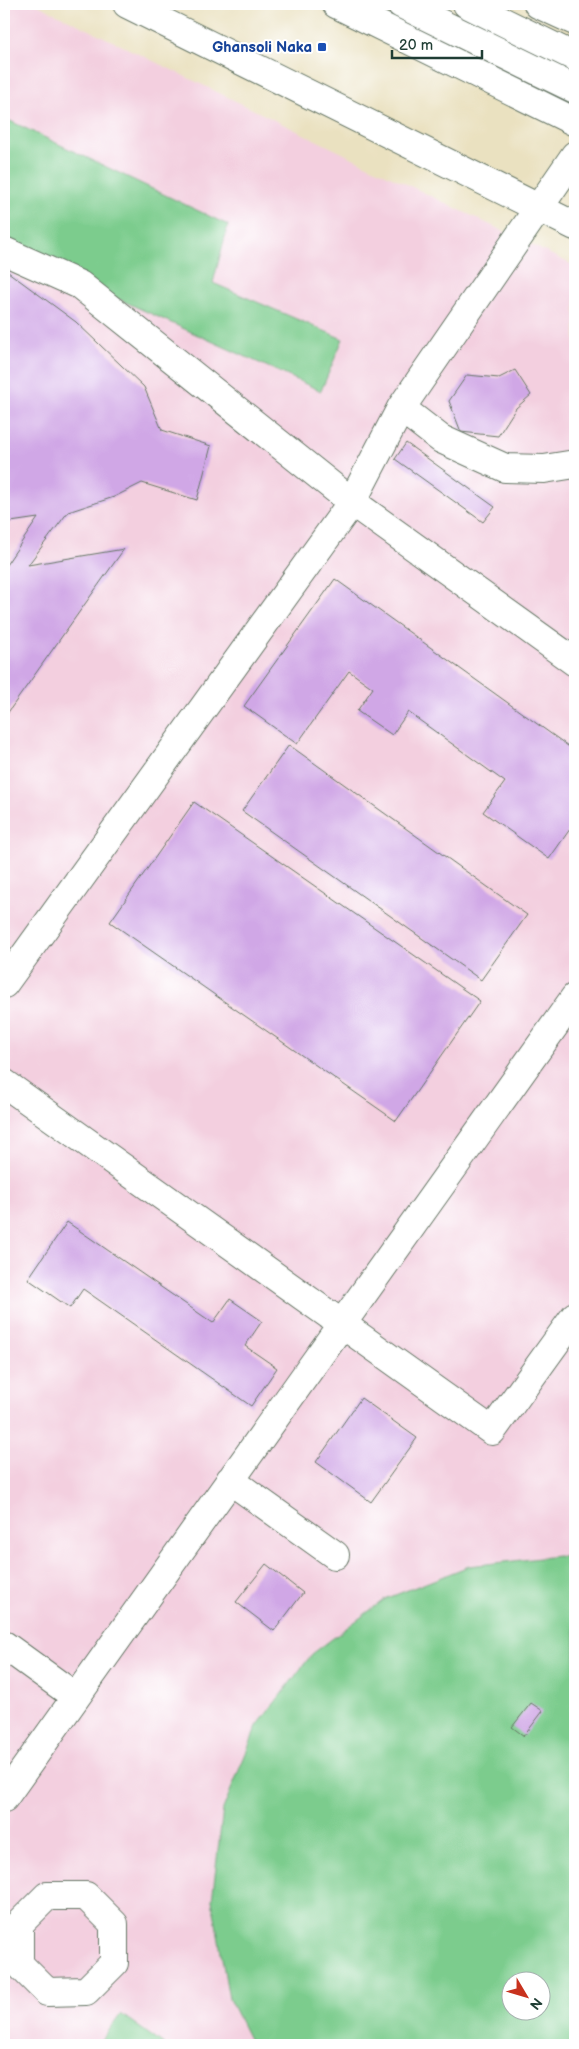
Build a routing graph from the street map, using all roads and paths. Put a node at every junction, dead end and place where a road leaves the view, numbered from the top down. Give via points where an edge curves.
1 (127, 4) edge
2 (336, 4) edge
3 (401, 4) edge
4 (467, 4) edge
5 (538, 4) edge
6 (575, 22) edge
7 (575, 56) edge
8 (575, 88) edge
9 (575, 122) edge
10 (575, 155) edge
11 (538, 208) junction
12 (575, 226) edge
13 (4, 251) edge
14 (401, 408) junction
15 (575, 464) edge
16 (352, 502) junction
17 (575, 662) edge
18 (4, 984) edge
19 (575, 997) edge
20 (4, 1083) edge
21 (575, 1316) edge
22 (342, 1324) junction
23 (230, 1480) junction
24 (335, 1555) dead end
25 (4, 1645) edge
26 (76, 1697) junction
27 (4, 1798) edge

1 - 11 main road
2 - 9 main road
3 - 8 main road
4 - 7 main road
5 - 6 main road
10 - 11 main road
11 - 12 main road
11 - 14 main road
13 - 16 main road via 80,285
14 - 15 main road via 441,439 506,468 544,469
14 - 16 main road
16 - 17 main road
16 - 18 main road
19 - 22 main road
20 - 22 main road
21 - 22 main road via 492,1431
22 - 23 main road
23 - 24 main road
23 - 26 main road
25 - 26 main road
26 - 27 main road

